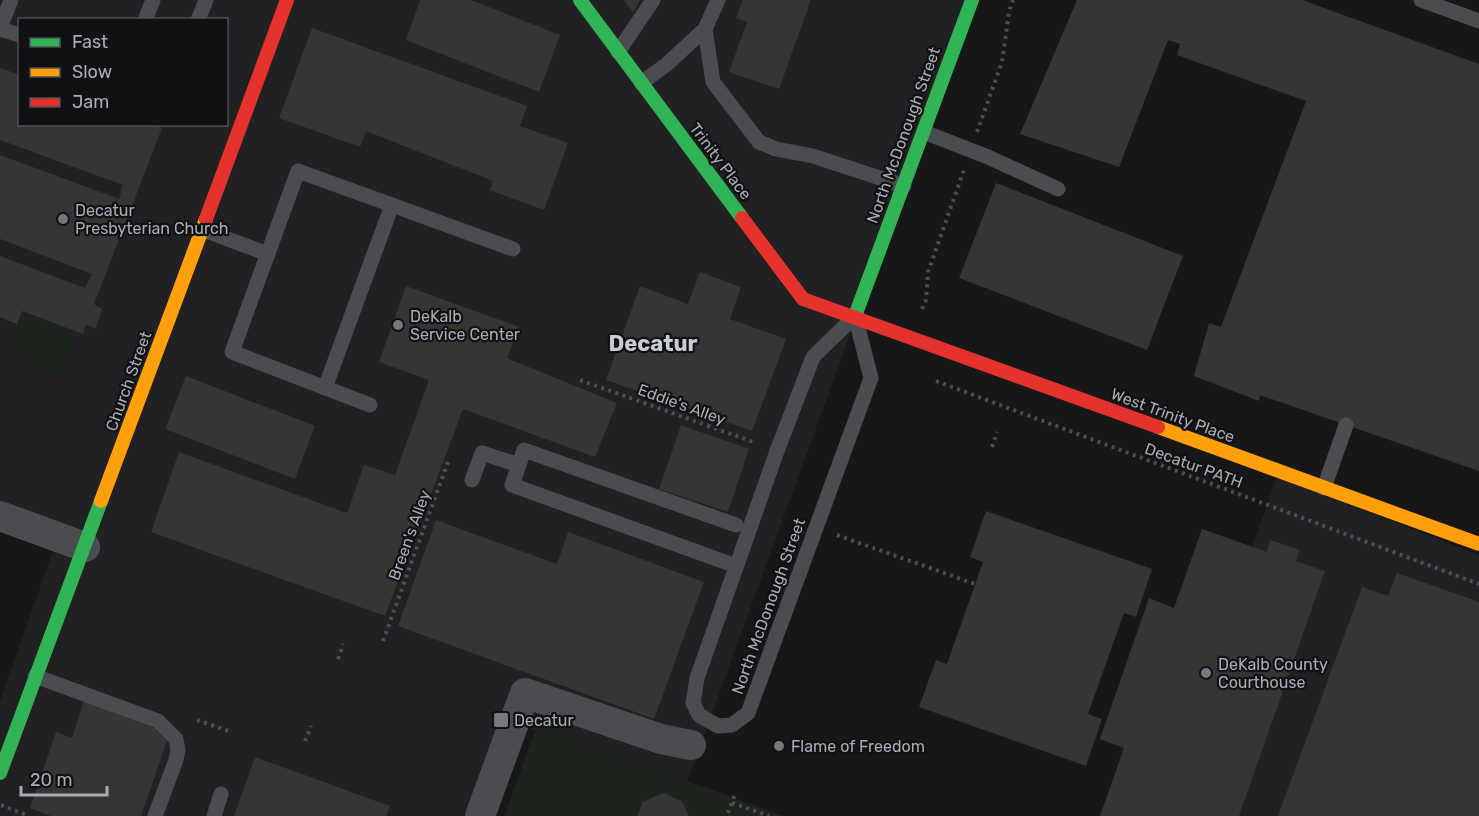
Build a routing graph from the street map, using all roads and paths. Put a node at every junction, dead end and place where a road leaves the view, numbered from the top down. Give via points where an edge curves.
1 (11, 0) edge
2 (153, 0) edge
3 (206, 0) edge
4 (287, 0) edge
5 (580, 0) edge
6 (653, 0) edge
7 (718, 0) edge
8 (972, 0) edge
9 (1421, 0) edge
10 (146, 18) edge
11 (199, 18) edge
12 (1479, 21) edge
13 (0, 28) edge
14 (705, 29) junction
15 (18, 34) edge
16 (618, 52) junction
17 (641, 83) junction
18 (232, 124) edge
19 (924, 132) junction
20 (904, 186) junction
21 (1058, 189) dead end
22 (392, 205) junction
23 (201, 229) junction
24 (513, 249) dead end
25 (268, 254) junction
26 (855, 316) junction
27 (580, 380) dead end
28 (934, 381) dead end
29 (325, 388) junction
30 (370, 405) dead end
31 (1346, 425) dead end
32 (997, 432) dead end
33 (992, 447) dead end
34 (777, 451) junction
35 (448, 462) dead end
36 (519, 465) junction
37 (472, 480) dead end
38 (1324, 488) junction
39 (0, 516) edge
40 (736, 525) dead end
41 (816, 528) junction
42 (1479, 544) edge
43 (85, 547) junction
44 (736, 566) junction
45 (975, 584) dead end
46 (1479, 584) edge
47 (383, 641) dead end
48 (343, 645) dead end
49 (338, 659) dead end
50 (35, 676) junction
51 (197, 720) dead end
52 (310, 726) dead end
53 (231, 732) dead end
54 (305, 741) dead end
55 (691, 745) dead end
56 (0, 773) edge
57 (222, 794) dead end
58 (735, 794) dead end
59 (732, 803) junction
60 (0, 805) edge
61 (728, 813) dead end
62 (29, 816) edge
63 (155, 816) edge
64 (214, 816) edge
65 (480, 816) edge
66 (769, 816) edge

1 - 13 lane
2 - 10 lane
3 - 11 lane
4 - 18 street, Church Street
5 - 16 street, Trinity Place
6 - 16 lane
7 - 14 lane
8 - 19 street, North McDonough Street
9 - 12 lane
13 - 15 lane
14 - 17 lane
14 - 20 lane via 713,82 759,142
16 - 17 street, Trinity Place
17 - 26 street, Trinity Place via 803,299
18 - 23 street, Church Street
19 - 20 street, North McDonough Street
19 - 21 lane
20 - 26 street, North McDonough Street
22 - 24 lane
22 - 25 lane via 298,171
22 - 29 lane
23 - 25 lane
23 - 43 street, Church Street
25 - 29 lane via 232,352
26 - 34 lane, North McDonough Street via 813,357
26 - 38 street, West Trinity Place
26 - 41 lane, North McDonough Street via 871,378
27 - 34 path, Eddie's Alley
28 - 46 path, Decatur PATH
29 - 30 lane
31 - 38 lane
32 - 33 path
34 - 44 lane, North McDonough Street
35 - 47 path, Breen's Alley
36 - 37 lane via 482,453
36 - 40 lane via 524,450
36 - 44 lane via 512,485
38 - 42 street, West Trinity Place
39 - 43 street
41 - 44 lane, North McDonough Street via 748,713 732,726 718,726 699,715 693,703 697,678
41 - 45 path
43 - 50 street, Church Street
48 - 49 path
50 - 56 street, Church Street
50 - 63 lane via 158,721 176,739 176,760
51 - 53 path
52 - 54 path
55 - 65 street via 661,739 525,693
57 - 64 lane
58 - 59 path
59 - 61 path
59 - 66 path
60 - 62 path

